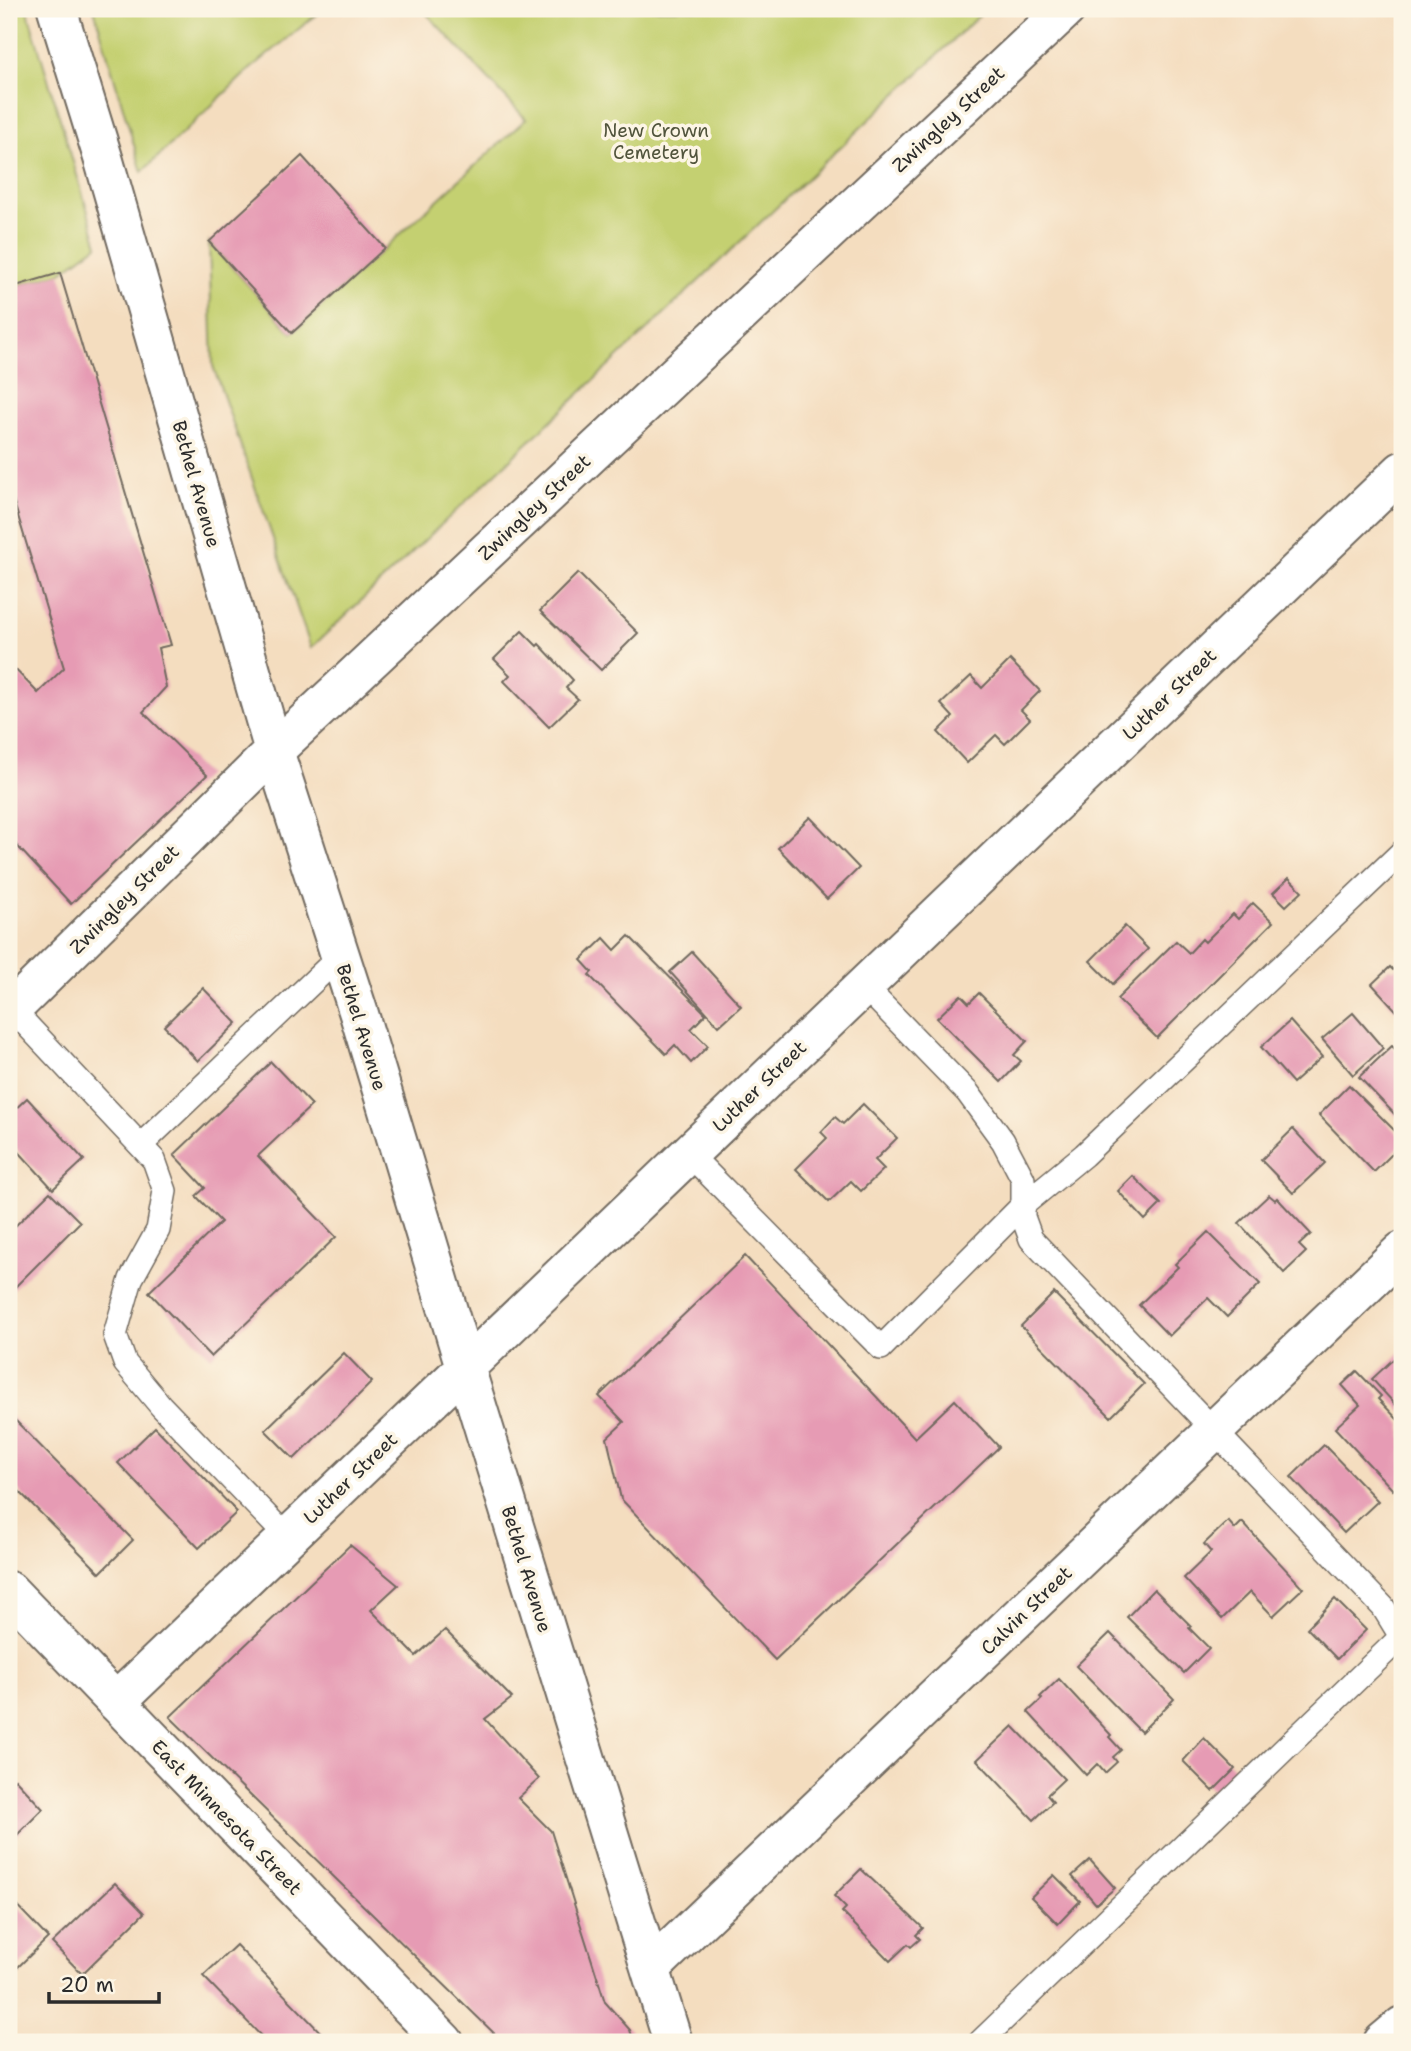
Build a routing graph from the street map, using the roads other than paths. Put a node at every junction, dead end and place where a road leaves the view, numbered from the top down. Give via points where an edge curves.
1 (57, 9) edge
2 (1066, 9) edge
3 (1402, 471) edge
4 (274, 751) junction
5 (1402, 852) edge
6 (340, 956) junction
7 (864, 986) junction
8 (10, 1009) edge
9 (141, 1145) junction
10 (688, 1153) junction
11 (1023, 1205) junction
12 (1402, 1251) edge
13 (465, 1367) junction
14 (1215, 1430) junction
15 (288, 1538) junction
16 (9, 1591) edge
17 (1402, 1637) edge
18 (116, 1702) junction
19 (651, 1968) junction
20 (1402, 2026) edge
21 (444, 2042) edge
22 (673, 2042) edge
23 (980, 2042) edge
24 (1382, 2042) edge

1 - 4 street, Bethel Avenue
2 - 4 street, Zwingley Street
3 - 7 street, Luther Street
4 - 6 street, Bethel Avenue
4 - 8 street, Zwingley Street
5 - 11 lane via 1084,1155
6 - 9 lane
6 - 13 street, Bethel Avenue
7 - 10 street, Luther Street
7 - 11 lane via 968,1093 1003,1141 1023,1179
8 - 9 lane
9 - 15 lane via 154,1160 165,1191 158,1230 131,1279 115,1335 125,1363
10 - 11 lane via 881,1348
10 - 13 street, Luther Street
11 - 14 lane via 1031,1239
12 - 14 street, Calvin Street
13 - 15 street, Luther Street
13 - 19 street, Bethel Avenue
14 - 17 lane via 1383,1607
14 - 19 street, Calvin Street
15 - 18 street, Luther Street
16 - 18 street, East Minnesota Street
17 - 23 lane
18 - 21 street, East Minnesota Street
19 - 22 street, Bethel Avenue
20 - 24 street

